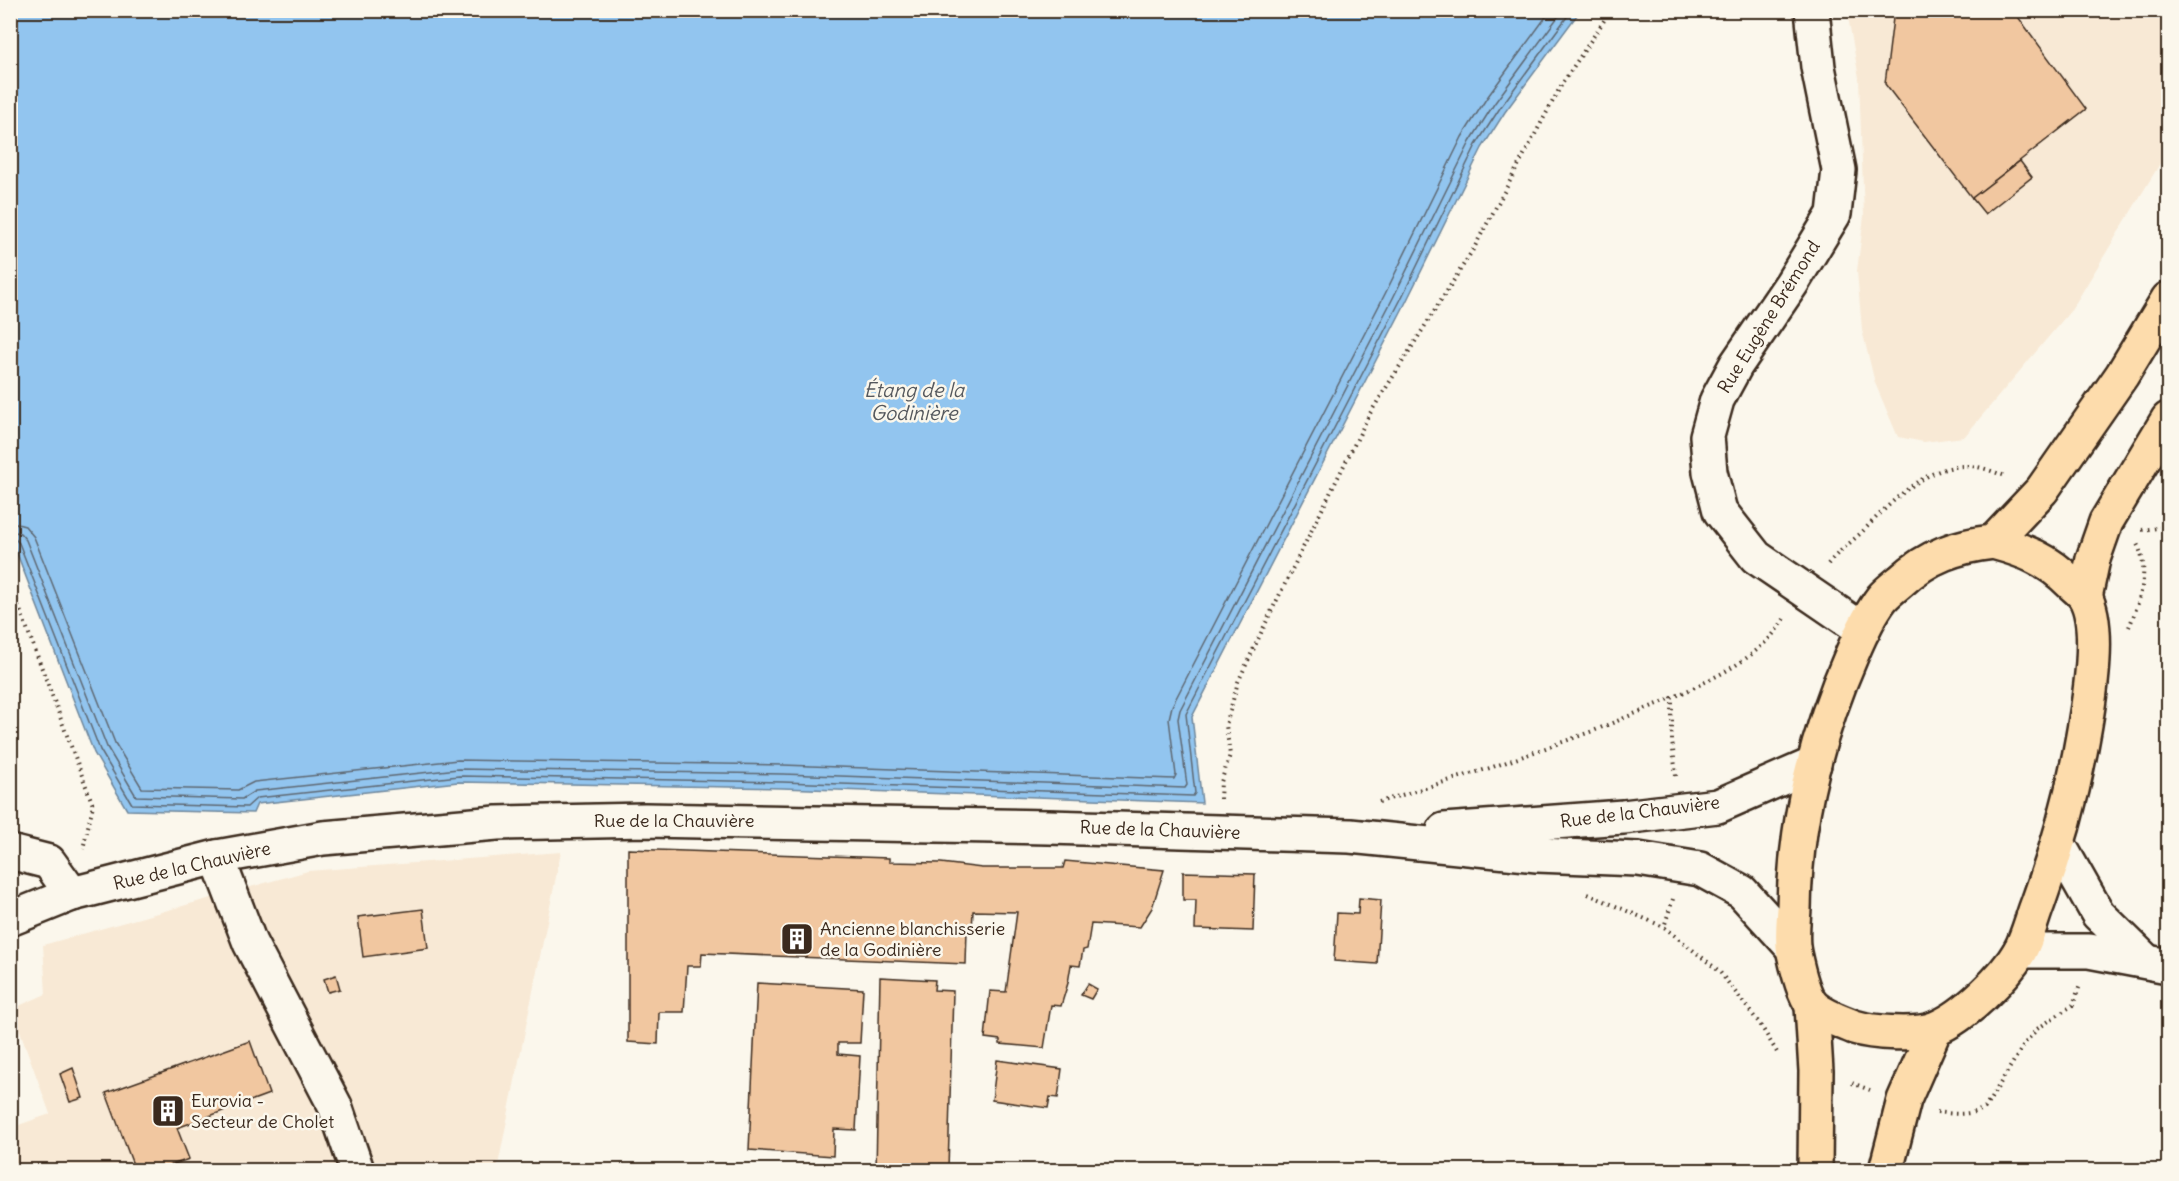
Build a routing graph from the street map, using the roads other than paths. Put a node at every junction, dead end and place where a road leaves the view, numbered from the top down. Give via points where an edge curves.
1 (1812, 10) edge
2 (2169, 299) edge
3 (2169, 419) edge
4 (1993, 542) junction
5 (2085, 597) junction
6 (1863, 630) junction
7 (1814, 764) junction
8 (1350, 836) junction
9 (2059, 844) junction
10 (10, 852) edge
11 (217, 857) junction
12 (72, 894) junction
13 (10, 919) edge
14 (1793, 948) junction
15 (2020, 951) junction
16 (2157, 963) edge
17 (1812, 1006) junction
18 (1935, 1029) junction
19 (357, 1170) edge
20 (1815, 1170) edge
21 (1886, 1170) edge

1 - 6 main road, Rue Eugène Brémond via 1818,67 1839,170 1834,214 1736,365 1717,400 1707,436 1710,472 1720,511 1756,557
2 - 4 main road via 2042,490
3 - 5 main road via 2106,522
4 - 5 main road via 2043,560
4 - 6 main road via 1966,545 1917,566 1883,597
5 - 9 main road via 2091,620 2093,674 2075,784
6 - 7 main road via 1840,681
7 - 8 main road, Rue de la Chauvière via 1718,806 1524,825
7 - 14 main road via 1798,852
8 - 11 main road, Rue de la Chauvière via 645,820 497,823 323,838
8 - 14 main road, Rue de la Chauvière via 1537,855 1638,859 1700,868 1742,892
9 - 15 main road
9 - 16 main road via 2098,914
10 - 12 main road via 49,862
11 - 12 main road, Rue de la Chauvière
11 - 19 main road via 250,943 335,1106
12 - 13 main road, Rue de la Chauvière
14 - 17 main road
15 - 16 main road via 2089,951
15 - 18 main road via 1994,984 1966,1010
17 - 18 main road via 1863,1030 1881,1033
17 - 20 main road
18 - 21 main road via 1904,1100

